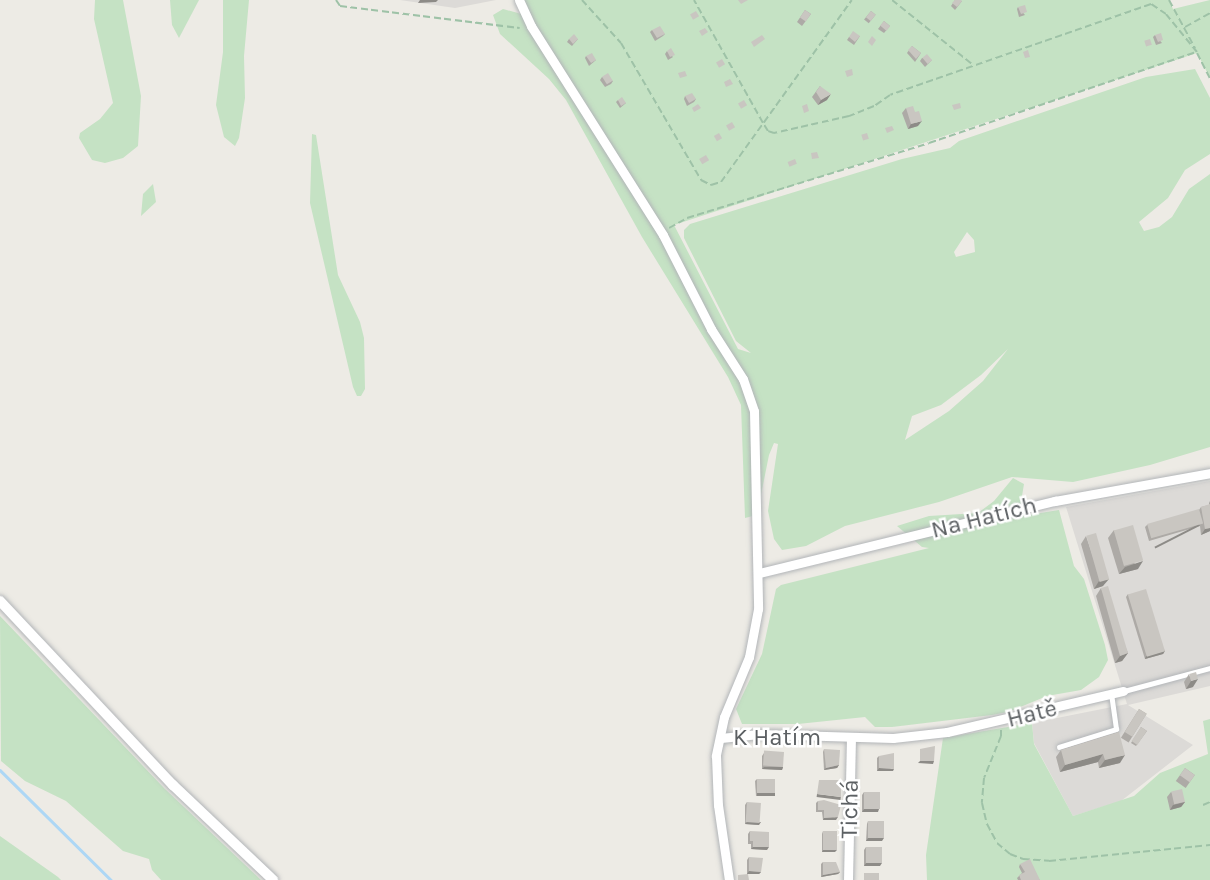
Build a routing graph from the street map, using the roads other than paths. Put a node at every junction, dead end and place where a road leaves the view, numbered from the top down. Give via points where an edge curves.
1 (519, 0) edge
2 (1210, 473) edge
3 (759, 573) junction
4 (0, 601) edge
5 (1210, 668) edge
6 (1123, 691) joint
7 (1111, 694) junction
8 (720, 738) junction
9 (851, 739) junction
10 (1059, 747) dead end
11 (273, 880) edge
12 (729, 880) edge
13 (848, 880) edge

1 - 3 street via 663,234 711,329 743,379 756,433
2 - 3 street, Na Hatích via 1055,501
3 - 8 street via 755,634
4 - 11 street via 173,785
5 - 6 lane, Hatě
6 - 7 street, Hatě
7 - 9 street, Hatě via 1000,722 893,738
7 - 10 lane via 1116,729
8 - 9 street, K Hatím via 758,734
8 - 12 street, K Hatím via 716,786
9 - 13 street, Tichá

